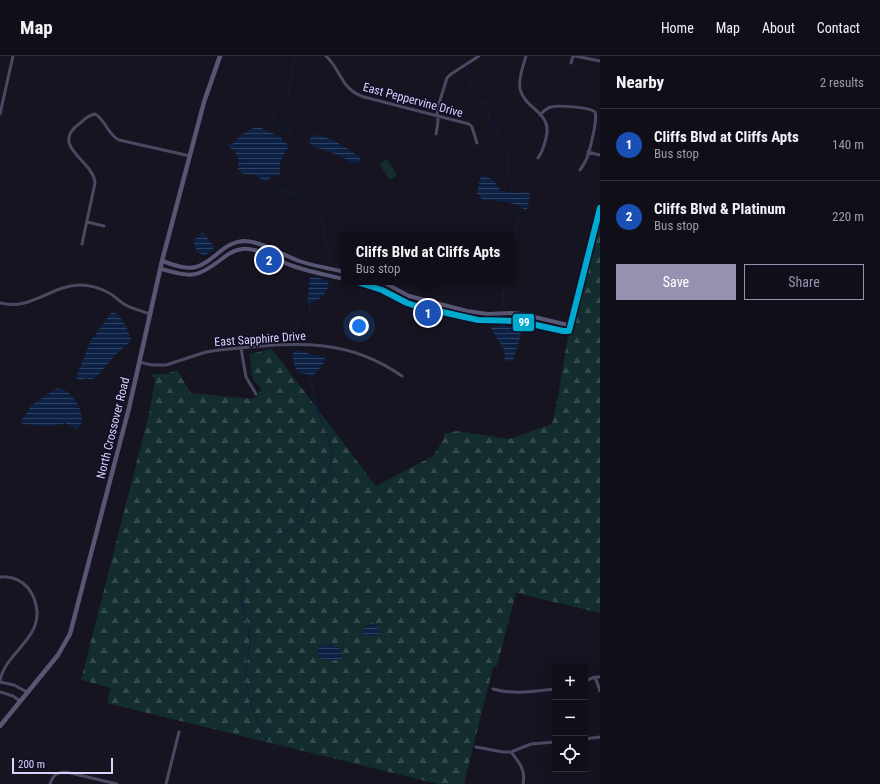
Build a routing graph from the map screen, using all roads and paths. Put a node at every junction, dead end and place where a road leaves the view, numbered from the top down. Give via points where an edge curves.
1 (13, 56) edge
2 (220, 56) edge
3 (326, 56) edge
4 (479, 56) edge
5 (526, 56) edge
6 (574, 56) edge
7 (600, 61) edge
8 (571, 63) dead end
9 (0, 114) edge
10 (540, 115) junction
11 (438, 116) junction
12 (436, 134) dead end
13 (477, 143) dead end
14 (588, 152) junction
15 (600, 154) edge
16 (190, 156) junction
17 (538, 158) dead end
18 (580, 170) dead end
19 (600, 208) edge
20 (87, 222) junction
21 (104, 226) dead end
22 (82, 244) dead end
23 (162, 261) junction
24 (160, 269) junction
25 (341, 271) edge
26 (341, 278) edge
27 (366, 285) edge
28 (389, 285) edge
29 (0, 303) edge
30 (150, 314) junction
31 (519, 314) junction
32 (518, 321) junction
33 (571, 326) junction
34 (241, 348) junction
35 (139, 362) junction
36 (402, 376) dead end
37 (256, 394) dead end
38 (0, 577) edge
39 (595, 677) junction
40 (600, 677) edge
41 (588, 680) edge
42 (0, 681) edge
43 (493, 689) dead end
44 (552, 689) edge
45 (600, 690) edge
46 (0, 692) edge
47 (26, 692) junction
48 (20, 701) junction
49 (0, 726) edge
50 (179, 732) dead end
51 (600, 737) edge
52 (588, 739) edge
53 (552, 742) edge
54 (476, 747) dead end
55 (512, 752) junction
56 (50, 784) edge
57 (116, 784) edge
58 (166, 784) edge
59 (523, 784) edge

1 - 9 street
2 - 16 main road, North Crossover Road
3 - 11 street, East Peppervine Drive via 345,84 358,95
4 - 11 street via 446,78 437,110
5 - 10 street via 520,90
6 - 7 street
6 - 8 street
10 - 14 street via 552,106 593,110 596,119
10 - 17 street via 546,122 548,133
11 - 12 street
11 - 13 street, East Peppervine Drive via 469,124
14 - 15 street
14 - 18 street
16 - 20 street via 119,140 98,117 90,115 74,127 68,138 69,144 95,180
16 - 23 main road, North Crossover Road
19 - 33 street
20 - 21 street
20 - 22 street
23 - 24 main road, North Crossover Road
23 - 25 street via 178,266 196,267 234,243 250,242 300,261
24 - 26 street via 191,275 205,271 228,254 242,249 258,252 295,267
24 - 30 main road, North Crossover Road
27 - 32 street via 423,308 478,320
28 - 31 street via 409,296 460,309 479,313
29 - 30 street via 25,303 64,288 80,285 104,290 125,305
30 - 35 main road, North Crossover Road
31 - 32 street
31 - 33 street
32 - 33 street via 563,331 569,331
34 - 35 street, East Sapphire Drive via 206,352 166,365
34 - 36 street, East Sapphire Drive via 300,344 333,347 365,356
34 - 37 street via 246,377
35 - 47 main road, North Crossover Road via 70,634 58,654
38 - 42 street via 14,578 26,586 34,599 37,615 32,633 5,667
39 - 40 street
39 - 41 street
39 - 45 street
42 - 47 street
43 - 44 street via 505,693
46 - 48 street via 14,696
47 - 48 main road, North Crossover Road
48 - 49 main road, North Crossover Road
50 - 58 street
51 - 52 street
53 - 55 street via 531,744
54 - 55 street
55 - 59 street via 522,766
56 - 57 street via 52,777 61,772

